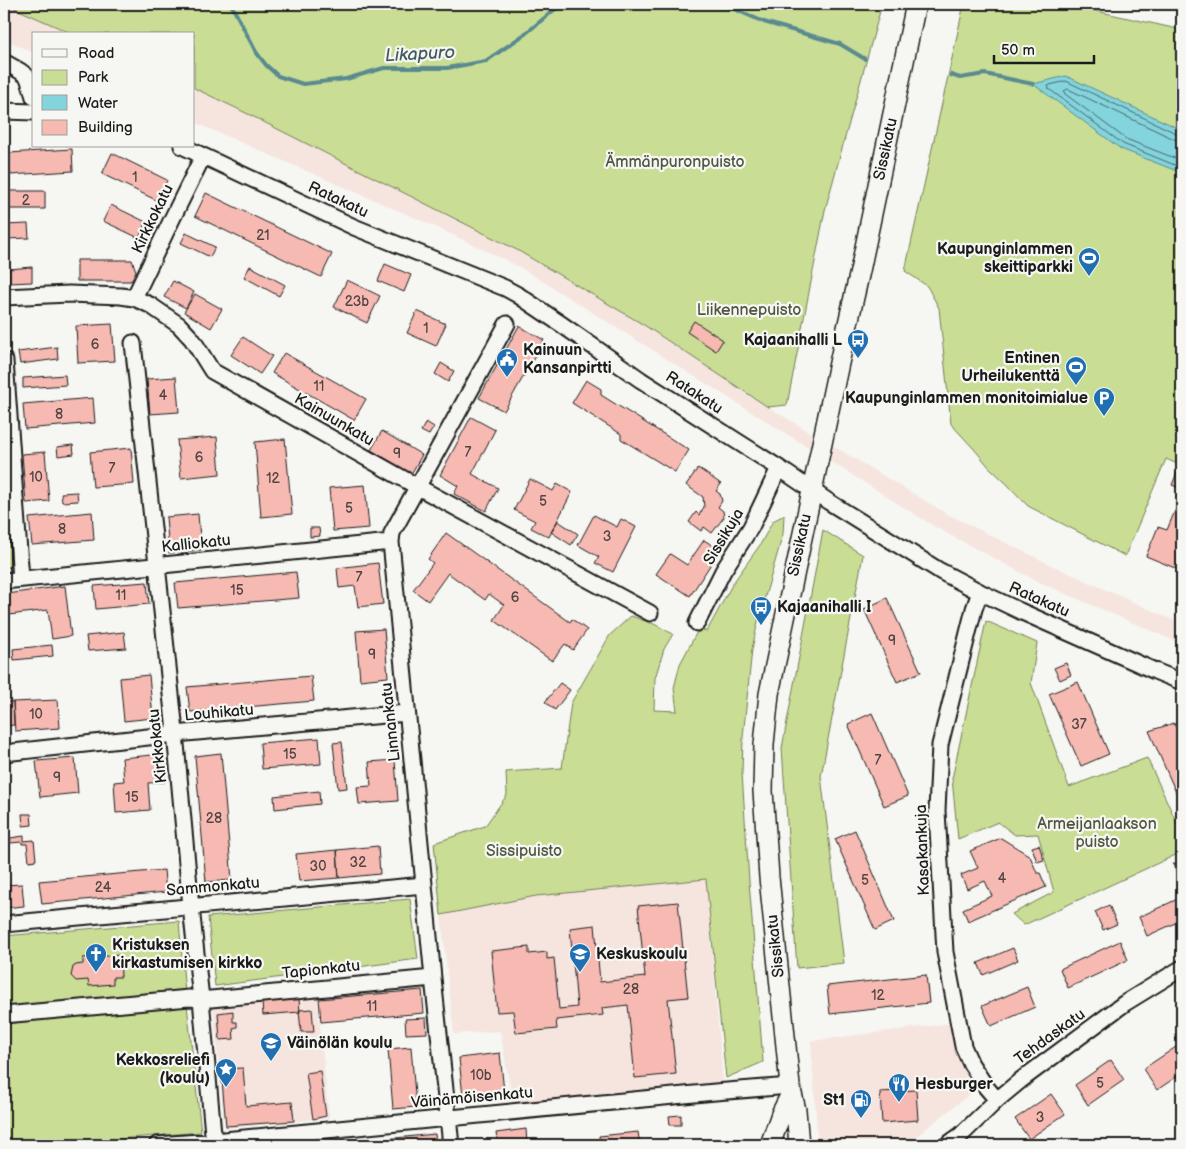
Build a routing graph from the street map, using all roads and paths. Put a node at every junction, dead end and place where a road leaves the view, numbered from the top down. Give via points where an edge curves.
1 (916, 4) edge
2 (4, 62) edge
3 (32, 90) edge
4 (4, 111) edge
5 (32, 112) edge
6 (186, 148) edge
7 (203, 156) junction
8 (4, 297) edge
9 (134, 298) junction
10 (507, 324) dead end
11 (133, 343) dead end
12 (5, 361) dead end
13 (779, 468) junction
14 (418, 487) junction
15 (812, 491) junction
16 (391, 542) junction
17 (157, 566) junction
18 (22, 579) junction
19 (4, 581) edge
20 (980, 592) junction
21 (650, 613) dead end
22 (697, 623) dead end
23 (1182, 682) edge
24 (407, 713) junction
25 (175, 734) junction
26 (4, 753) edge
27 (424, 885) junction
28 (191, 907) junction
29 (4, 924) edge
30 (1182, 968) edge
31 (433, 978) junction
32 (201, 1000) junction
33 (4, 1015) edge
34 (791, 1090) junction
35 (997, 1100) junction
36 (448, 1118) junction
37 (214, 1143) edge
38 (156, 1145) edge
39 (451, 1145) edge
40 (770, 1145) edge
41 (799, 1145) edge
42 (948, 1145) edge

1 - 15 main road, Sissikatu
2 - 3 street via 28,77
4 - 5 street
6 - 7 street, Ratakatu
7 - 9 street, Kirkkokatu
7 - 13 street, Ratakatu via 354,227 518,295 641,380
8 - 9 street, Kainuunkatu via 69,294
9 - 14 street, Kainuunkatu via 179,325 212,371
10 - 14 street, Linnankatu
11 - 17 street, Kirkkokatu
12 - 18 street
13 - 15 street, Ratakatu
13 - 22 street, Sissikuja via 751,527
14 - 16 street, Linnankatu via 392,532
14 - 21 street, Kainuunkatu
15 - 20 street, Ratakatu via 940,571
15 - 34 main road, Sissikatu via 769,694 764,744 763,791 768,858
16 - 17 street, Kalliokatu
16 - 24 street, Linnankatu
17 - 18 street, Kalliokatu
17 - 25 street, Kirkkokatu
18 - 19 street, Kalliokatu
20 - 23 street, Ratakatu
20 - 35 street, Kasakankuja via 940,745 937,811 945,952 963,1046 971,1064
24 - 25 street, Louhikatu
24 - 27 street, Linnankatu
25 - 26 street, Louhikatu
25 - 28 street, Kirkkokatu
27 - 28 street, Sammonkatu
27 - 31 street, Linnankatu
28 - 29 street, Sammonkatu
28 - 32 street, Kirkkokatu
30 - 35 street, Tehdaskatu via 1126,1003
31 - 32 street, Tapionkatu
31 - 36 street, Linnankatu
32 - 33 street, Tapionkatu via 190,998
32 - 37 street, Kirkkokatu
34 - 36 street, Väinämöisenkatu via 715,1092
34 - 40 main road
34 - 41 main road, Sissikatu
35 - 42 street, Tehdaskatu
36 - 37 street, Väinämöisenkatu
36 - 39 street, Linnankatu
37 - 38 street, Väinämöisenkatu

